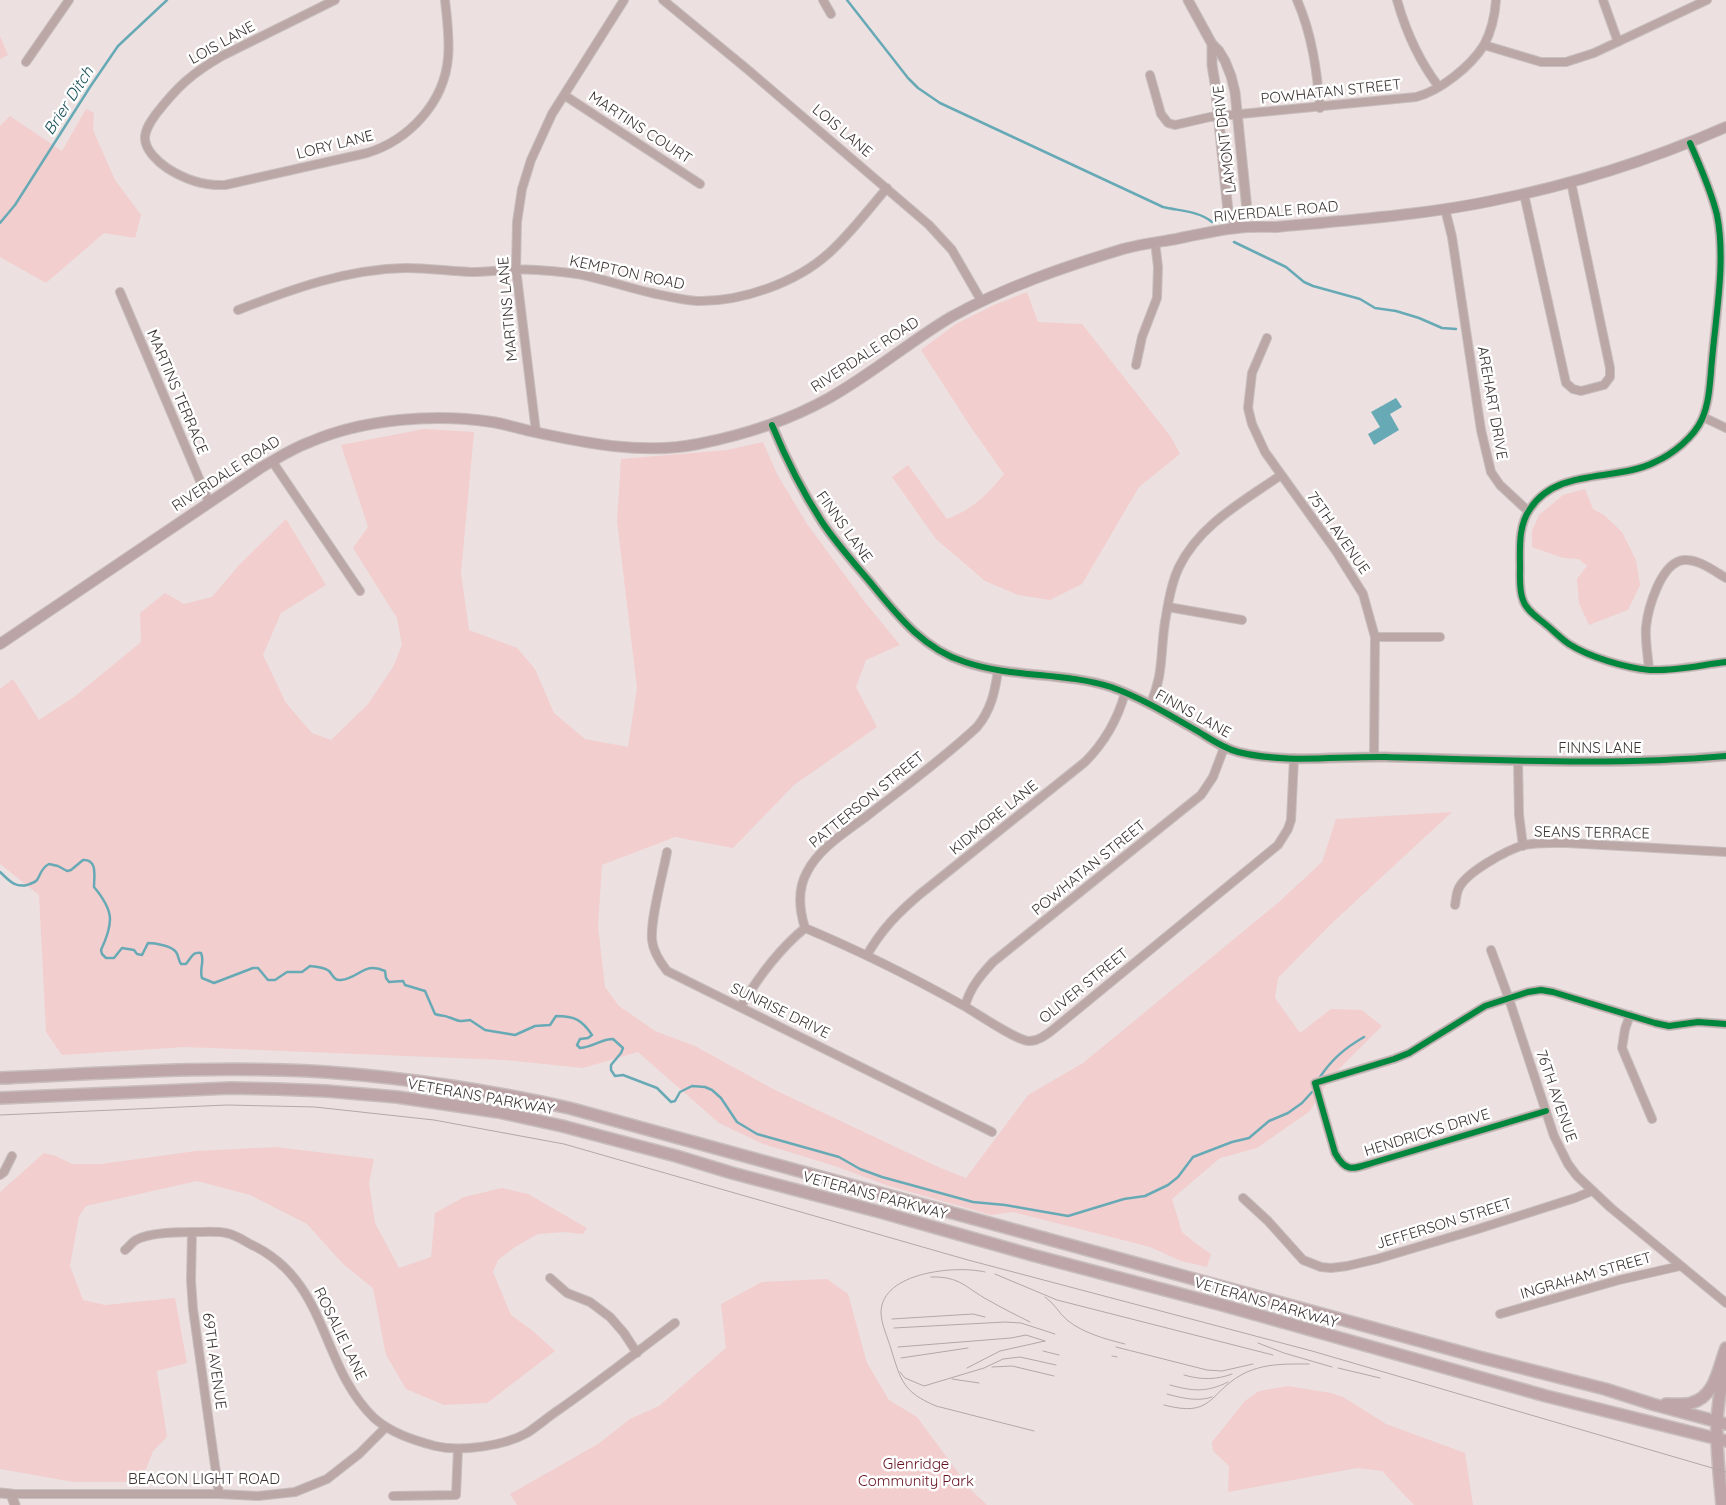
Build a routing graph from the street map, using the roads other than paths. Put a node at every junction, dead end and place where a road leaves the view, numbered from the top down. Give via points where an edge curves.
1 (69, 0) edge
2 (335, 0) edge
3 (445, 0) edge
4 (624, 0) edge
5 (663, 0) edge
6 (823, 0) edge
7 (1188, 0) edge
8 (1297, 0) edge
9 (1397, 0) edge
10 (1496, 0) edge
11 (1604, 0) edge
12 (1707, 0) edge
13 (830, 14) dead end
14 (1618, 42) junction
15 (1212, 44) junction
16 (1484, 46) junction
17 (26, 62) dead end
18 (1150, 74) dead end
19 (1439, 87) junction
20 (564, 95) junction
21 (1320, 108) junction
22 (1237, 115) junction
23 (1218, 116) junction
24 (1726, 127) edge
25 (1690, 143) junction
26 (184, 176) joint
27 (1571, 182) junction
28 (700, 184) dead end
29 (887, 188) junction
30 (1524, 194) junction
31 (1445, 209) junction
32 (1238, 228) junction
33 (1155, 242) junction
34 (516, 269) junction
35 (120, 292) dead end
36 (982, 302) junction
37 (238, 310) dead end
38 (1267, 338) dead end
39 (1136, 366) dead end
40 (1703, 417) junction
41 (772, 425) junction
42 (1726, 428) edge
43 (536, 432) junction
44 (272, 461) junction
45 (1281, 475) junction
46 (209, 502) junction
47 (1528, 511) junction
48 (1726, 578) edge
49 (360, 591) dead end
50 (1168, 607) junction
51 (1242, 620) dead end
52 (1440, 637) dead end
53 (1375, 638) junction
54 (0, 644) edge
55 (1726, 662) edge
56 (998, 670) junction
57 (1649, 670) junction
58 (1125, 693) junction
59 (1150, 704) junction
60 (1224, 748) junction
61 (1726, 756) edge
62 (1374, 757) junction
63 (1294, 758) junction
64 (1518, 760) junction
65 (1523, 846) junction
66 (667, 852) dead end
67 (1726, 852) edge
68 (1455, 905) dead end
69 (806, 928) junction
70 (1490, 950) dead end
71 (867, 955) junction
72 (1509, 999) junction
73 (741, 1006) junction
74 (965, 1006) junction
75 (1630, 1016) junction
76 (1726, 1024) edge
77 (0, 1078) edge
78 (0, 1098) edge
79 (1546, 1110) junction
80 (1652, 1120) dead end
81 (992, 1132) dead end
82 (12, 1156) dead end
83 (0, 1175) edge
84 (1592, 1191) junction
85 (1243, 1198) dead end
86 (192, 1232) junction
87 (125, 1250) dead end
88 (1680, 1266) junction
89 (550, 1278) dead end
90 (1726, 1303) edge
91 (1500, 1314) dead end
92 (675, 1323) dead end
93 (1726, 1348) edge
94 (637, 1352) junction
95 (1726, 1369) edge
96 (1652, 1404) junction
97 (1721, 1423) edge
98 (386, 1427) junction
99 (1721, 1440) edge
100 (458, 1449) junction
101 (0, 1493) edge
102 (11, 1494) junction
103 (219, 1494) junction
104 (393, 1496) dead end
105 (15, 1505) edge
106 (1722, 1505) edge

1 - 17 street
2 - 26 street, LOIS LANE via 222,56 173,92 150,122 145,137 148,148 162,164
3 - 26 street, LORY LANE via 449,56 443,81 427,112 398,138 367,153 236,183 216,185
4 - 20 street, MARTINS LANE
5 - 29 street, LOIS LANE
6 - 13 street
7 - 15 street, LAMONT DRIVE
8 - 21 street via 1312,47
9 - 19 street via 1415,50
10 - 16 street, POWHATAN STREET
11 - 14 street
12 - 14 street
14 - 16 street via 1582,58 1558,63 1541,62
15 - 22 street, LAMONT DRIVE via 1231,76
15 - 23 street, LAMONT DRIVE
16 - 19 street, POWHATAN STREET
18 - 23 street, POWHATAN STREET via 1161,114 1168,124
19 - 21 street, POWHATAN STREET via 1416,97
20 - 28 street, MARTINS COURT
20 - 34 street, MARTINS LANE via 525,175 518,213
21 - 22 street, POWHATAN STREET
22 - 23 street, POWHATAN STREET
22 - 32 street, LAMONT DRIVE via 1247,210
23 - 32 street, LAMONT DRIVE via 1228,211
24 - 25 main road, RIVERDALE ROAD
25 - 27 main road, RIVERDALE ROAD
25 - 40 street via 1714,206 1721,256
27 - 30 main road, RIVERDALE ROAD
27 - 30 street via 1610,368 1610,377 1604,385 1581,391 1566,383
29 - 34 street, KEMPTON ROAD via 818,262 776,285 748,295 696,301 652,294 582,275
29 - 36 street, LOIS LANE via 947,243
30 - 31 main road, RIVERDALE ROAD
31 - 32 main road, RIVERDALE ROAD via 1331,222
31 - 47 street, AREHART DRIVE via 1490,472
32 - 33 main road, RIVERDALE ROAD
33 - 36 main road, RIVERDALE ROAD via 1070,265
33 - 39 street via 1157,298 1142,338
34 - 37 street, KEMPTON ROAD via 470,272 405,268 362,272 324,279
34 - 43 street, MARTINS LANE
35 - 46 street, MARTINS TERRACE
36 - 41 main road, RIVERDALE ROAD via 941,324 825,400
38 - 45 street, 75TH AVENUE via 1252,373 1248,408 1259,442
40 - 42 street
40 - 47 street via 1678,447 1656,462 1638,469 1562,484 1552,488
41 - 43 main road, RIVERDALE ROAD via 694,445 664,447 602,444
41 - 56 street, FINNS LANE via 792,469 823,523 903,621 921,638 946,654
43 - 44 main road, RIVERDALE ROAD via 478,420 388,422 321,437
44 - 46 main road, RIVERDALE ROAD
44 - 49 street
45 - 50 street via 1225,514 1198,538 1180,566
45 - 53 street, 75TH AVENUE via 1354,577 1363,594
46 - 54 main road, RIVERDALE ROAD
47 - 57 street via 1520,545 1520,586 1526,605 1576,648 1610,661
48 - 57 street via 1691,561 1670,566 1661,578 1649,610 1646,627
50 - 51 street
50 - 59 street via 1160,674
52 - 53 street
53 - 62 street, 75TH AVENUE
55 - 57 street
56 - 58 street, FINNS LANE via 1085,681
56 - 69 street, PATTERSON STREET via 989,710 977,727 834,842 810,866 800,893 800,909
58 - 59 street, FINNS LANE
58 - 71 street, KIDMORE LANE via 1110,729 1092,755 913,900 887,924
59 - 60 street, FINNS LANE
60 - 63 street, FINNS LANE via 1265,757
60 - 74 street, POWHATAN STREET via 1213,777 1201,795 993,962 969,993
61 - 64 street, FINNS LANE via 1646,761
62 - 63 street, FINNS LANE
62 - 64 street, FINNS LANE
63 - 74 street, OLIVER STREET via 1291,820 1278,845 1055,1028 1027,1041
64 - 65 street
65 - 67 street, SEANS TERRACE via 1567,843
65 - 68 street, SEANS TERRACE via 1498,856 1470,876 1458,889
66 - 73 street, SUNRISE DRIVE via 652,933 658,957 672,974
69 - 71 street, OLIVER STREET
69 - 73 street via 774,957
70 - 72 street, 76TH AVENUE
71 - 74 street, OLIVER STREET
72 - 75 street via 1541,990
72 - 79 street, 76TH AVENUE
72 - 79 street, HENDRICKS DRIVE via 1485,1006 1409,1053 1315,1083 1335,1153 1347,1168 1354,1168
73 - 81 street, SUNRISE DRIVE
75 - 76 street via 1669,1026 1698,1022
75 - 80 street via 1622,1048
77 - 96 main road, VETERANS PARKWAY via 216,1069 296,1071 431,1082 535,1100
78 - 99 main road, VETERANS PARKWAY via 276,1089 397,1097 498,1112 676,1156 1546,1396
79 - 84 street, 76TH AVENUE via 1568,1164
82 - 83 street
84 - 85 street, JEFFERSON STREET via 1478,1229 1347,1266 1321,1267 1303,1260
84 - 88 street, 76TH AVENUE
86 - 87 street, ROSALIE LANE via 158,1234 136,1240
86 - 98 street, ROSALIE LANE via 227,1233 259,1248 283,1266 304,1290 346,1383
86 - 103 street, 69TH AVENUE via 193,1309
88 - 90 street, 76TH AVENUE
88 - 91 street, INGRAHAM STREET
89 - 94 street via 567,1293 590,1302 610,1317
92 - 94 street, ROSALIE LANE
93 - 96 main road, VETERANS PARKWAY via 1715,1382 1705,1395 1690,1404
94 - 100 street, ROSALIE LANE via 526,1434 497,1444
95 - 97 main road via 1719,1403
96 - 97 main road, VETERANS PARKWAY
97 - 99 main road
98 - 100 street, ROSALIE LANE via 409,1439
98 - 103 street, BEACON LIGHT ROAD via 327,1479 295,1492 258,1496
99 - 106 main road
100 - 104 street via 456,1495
101 - 102 street, BEACON LIGHT ROAD
102 - 103 street, BEACON LIGHT ROAD
102 - 105 street

